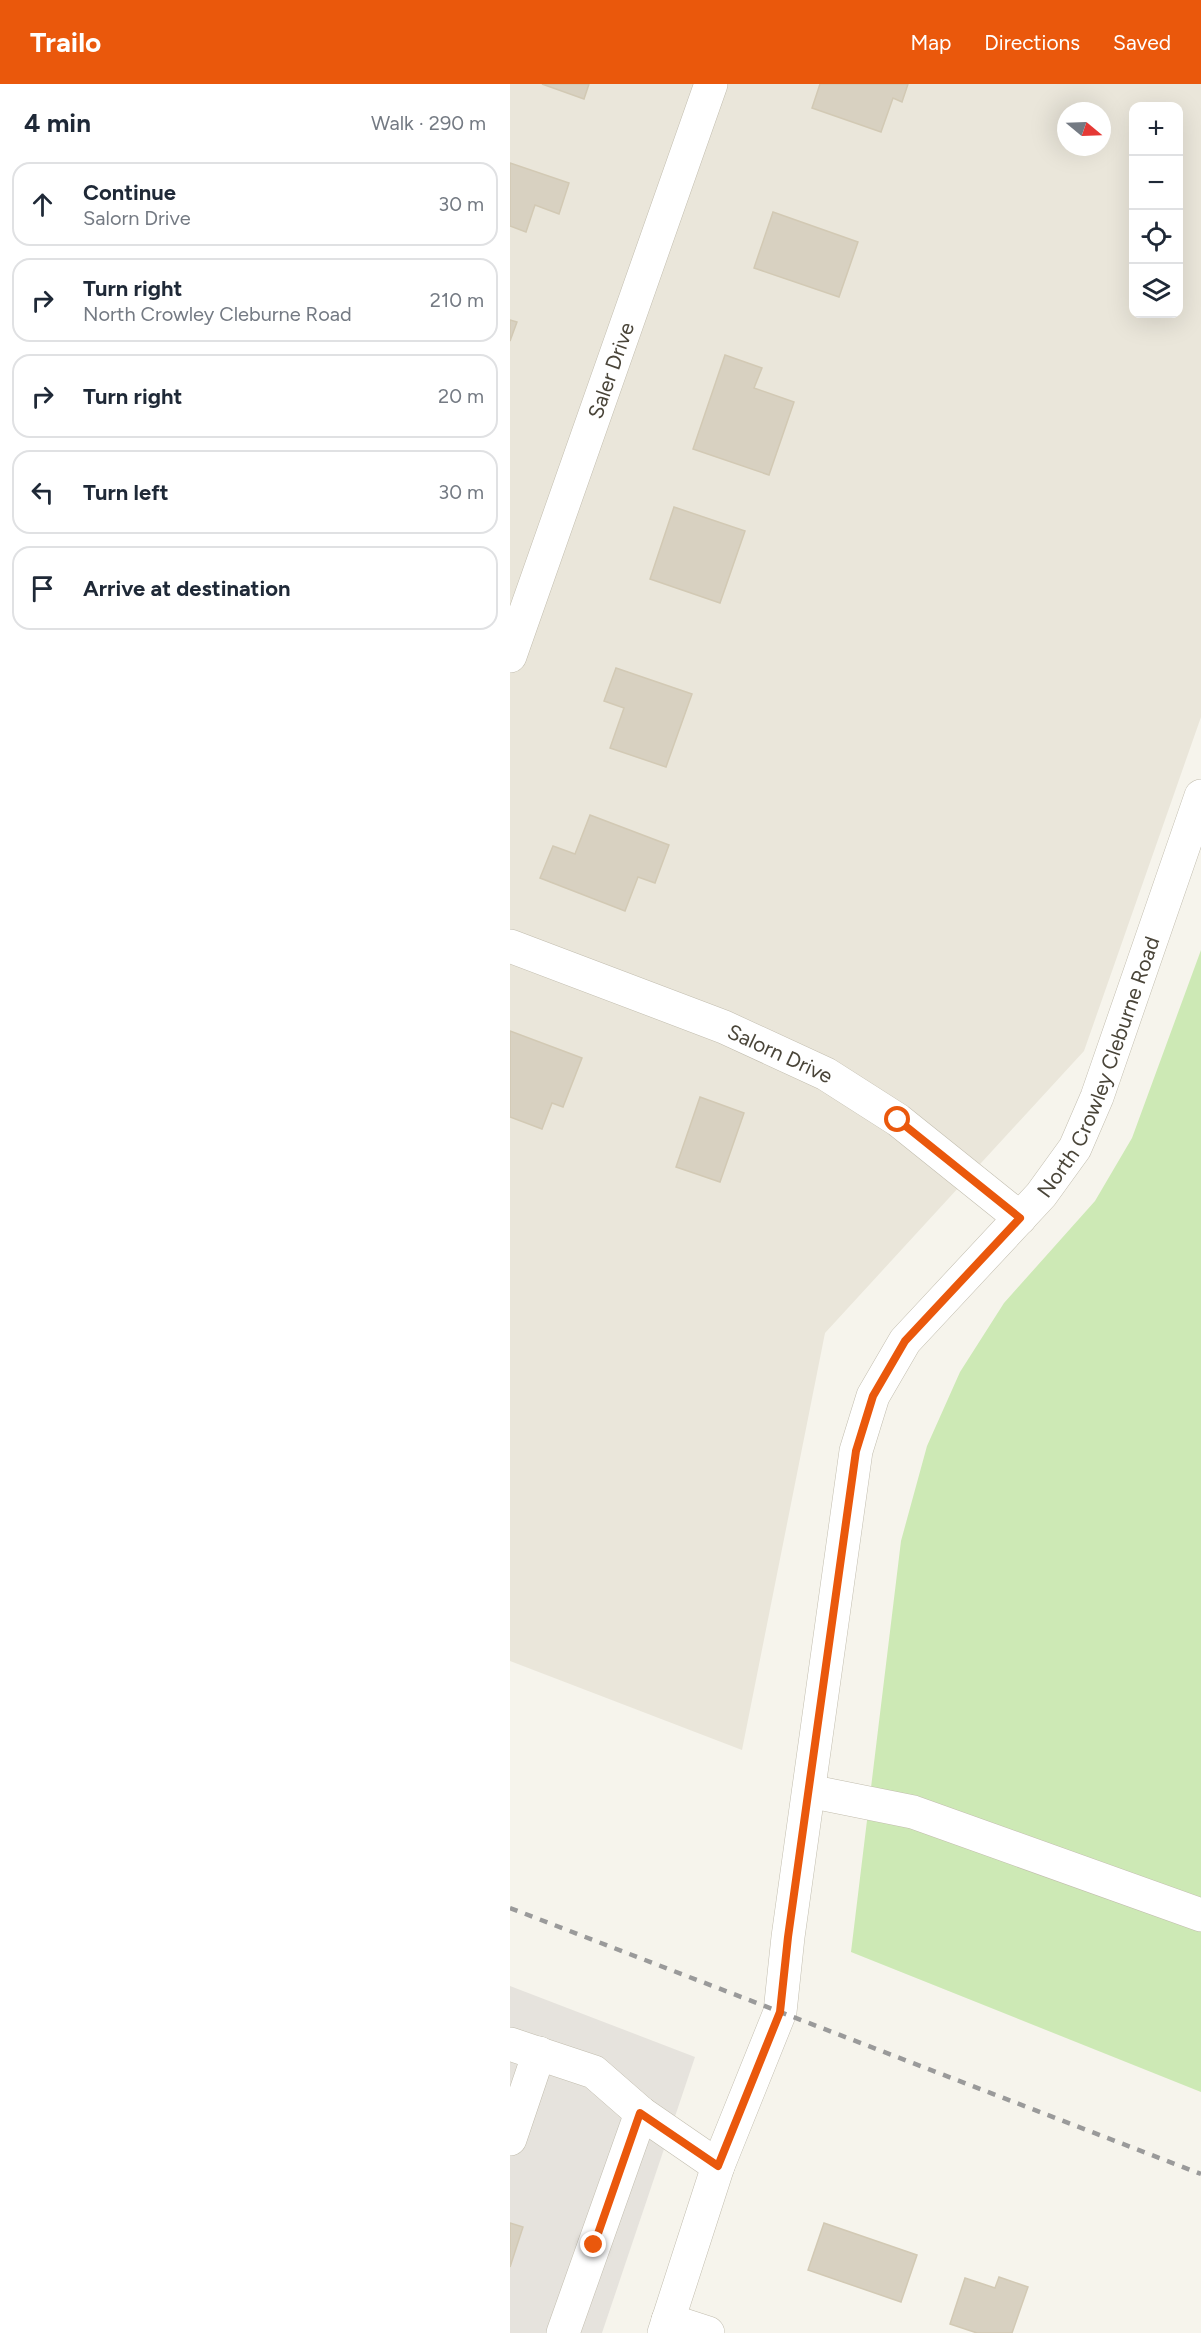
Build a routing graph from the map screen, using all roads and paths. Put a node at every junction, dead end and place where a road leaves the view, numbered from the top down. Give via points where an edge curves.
1 (711, 84) edge
2 (510, 656) edge
3 (1201, 796) edge
4 (510, 946) edge
5 (1020, 1218) junction
6 (809, 1791) junction
7 (1201, 1915) edge
8 (525, 2048) edge
9 (640, 2113) junction
10 (510, 2139) edge
11 (718, 2166) junction
12 (666, 2326) edge
13 (562, 2333) edge
14 (708, 2333) edge

1 - 2 street, Saler Drive
3 - 5 street, North Crowley Cleburne Road via 1097,1096 1075,1148
4 - 5 street, Salorn Drive via 724,1027 826,1074 898,1120
5 - 6 street, North Crowley Cleburne Road via 905,1341 873,1396 856,1451
6 - 7 street via 913,1812
6 - 11 street, North Crowley Cleburne Road via 780,2012
8 - 9 street via 594,2072
8 - 10 street
9 - 11 street
9 - 13 street
11 - 12 street, North Crowley Cleburne Road
12 - 14 street

